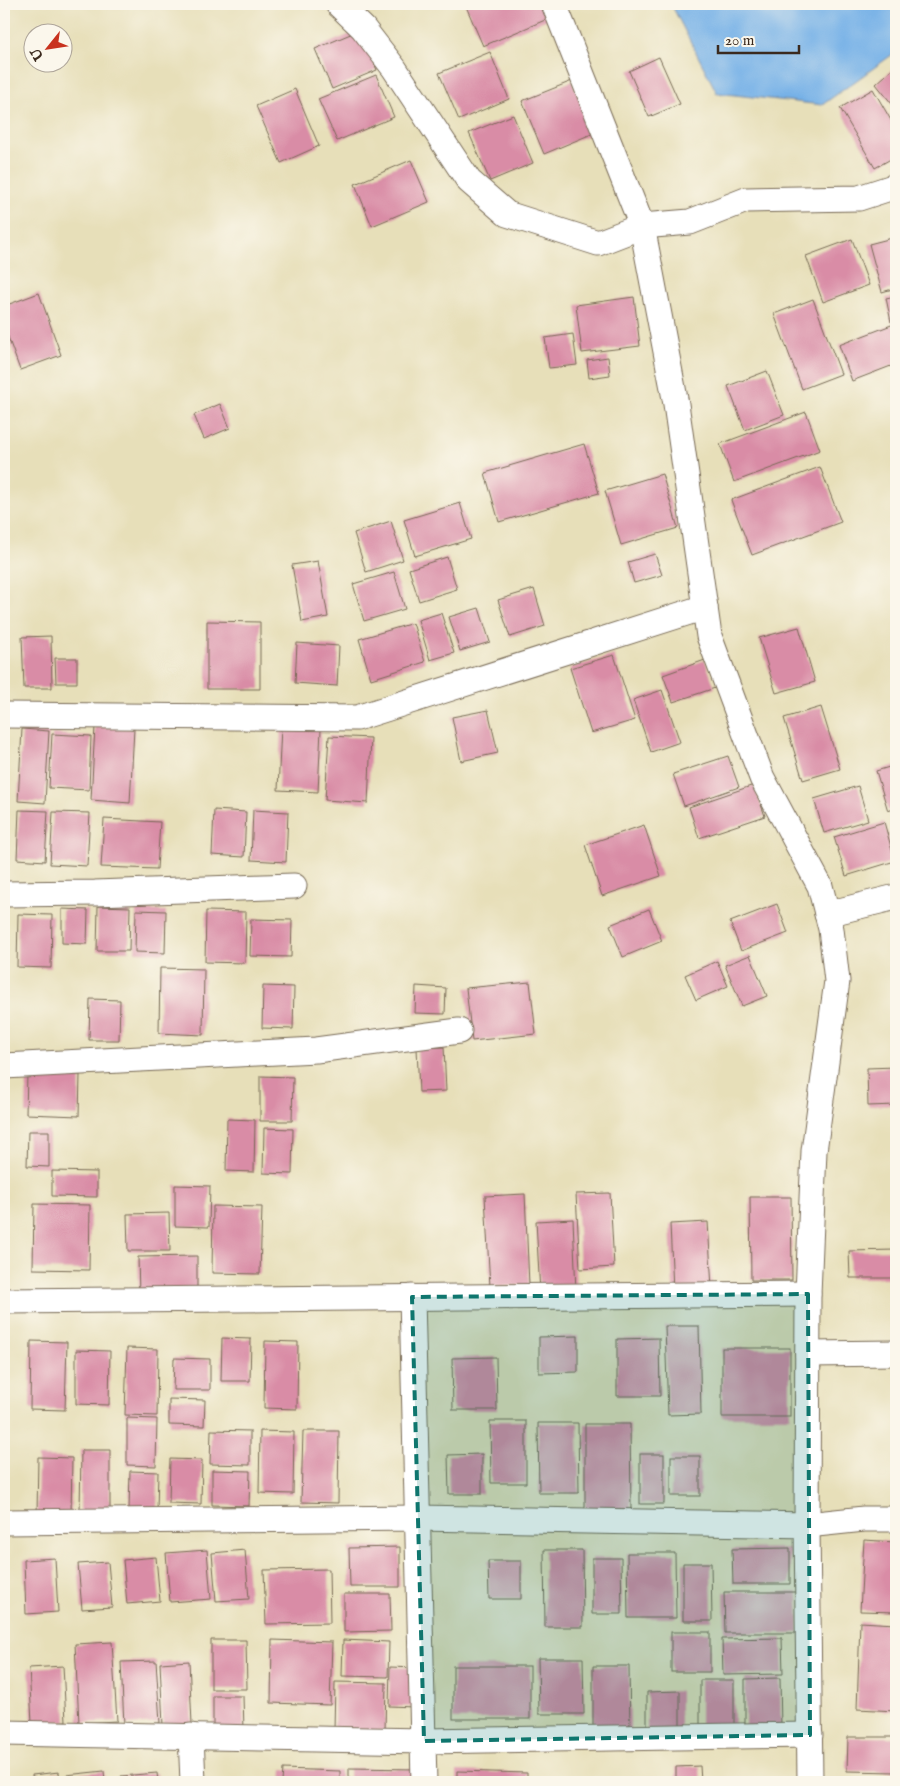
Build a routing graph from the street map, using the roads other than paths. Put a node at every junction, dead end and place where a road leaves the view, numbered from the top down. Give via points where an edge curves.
1 (338, 4) edge
2 (554, 4) edge
3 (896, 186) edge
4 (642, 226) junction
5 (704, 607) junction
6 (4, 715) edge
7 (294, 886) dead end
8 (4, 894) edge
9 (896, 897) edge
10 (827, 914) junction
11 (459, 1031) dead end
12 (4, 1066) edge
13 (808, 1294) junction
14 (412, 1297) junction
15 (4, 1301) edge
16 (896, 1352) edge
17 (808, 1354) junction
18 (417, 1518) junction
19 (896, 1519) edge
20 (4, 1522) edge
21 (808, 1525) junction
22 (4, 1733) edge
23 (191, 1736) junction
24 (810, 1736) junction
25 (424, 1741) junction
26 (193, 1782) edge
27 (424, 1782) edge
28 (810, 1782) edge

1 - 4 street via 363,28 394,68 468,181 507,214 598,244
2 - 4 street
3 - 4 street via 859,198 746,200 690,222
4 - 5 street via 676,404
5 - 6 street via 357,718
5 - 10 street via 709,636 762,778 820,886
7 - 8 street
9 - 10 street
10 - 13 street via 837,981 814,1151
11 - 12 street via 316,1050
13 - 14 street
13 - 17 street
14 - 15 street
14 - 18 street
16 - 17 street
17 - 21 street
18 - 20 street
18 - 21 street
18 - 25 street
19 - 21 street
21 - 24 street
22 - 23 street
23 - 25 street
23 - 26 street
24 - 25 street
24 - 28 street
25 - 27 street

